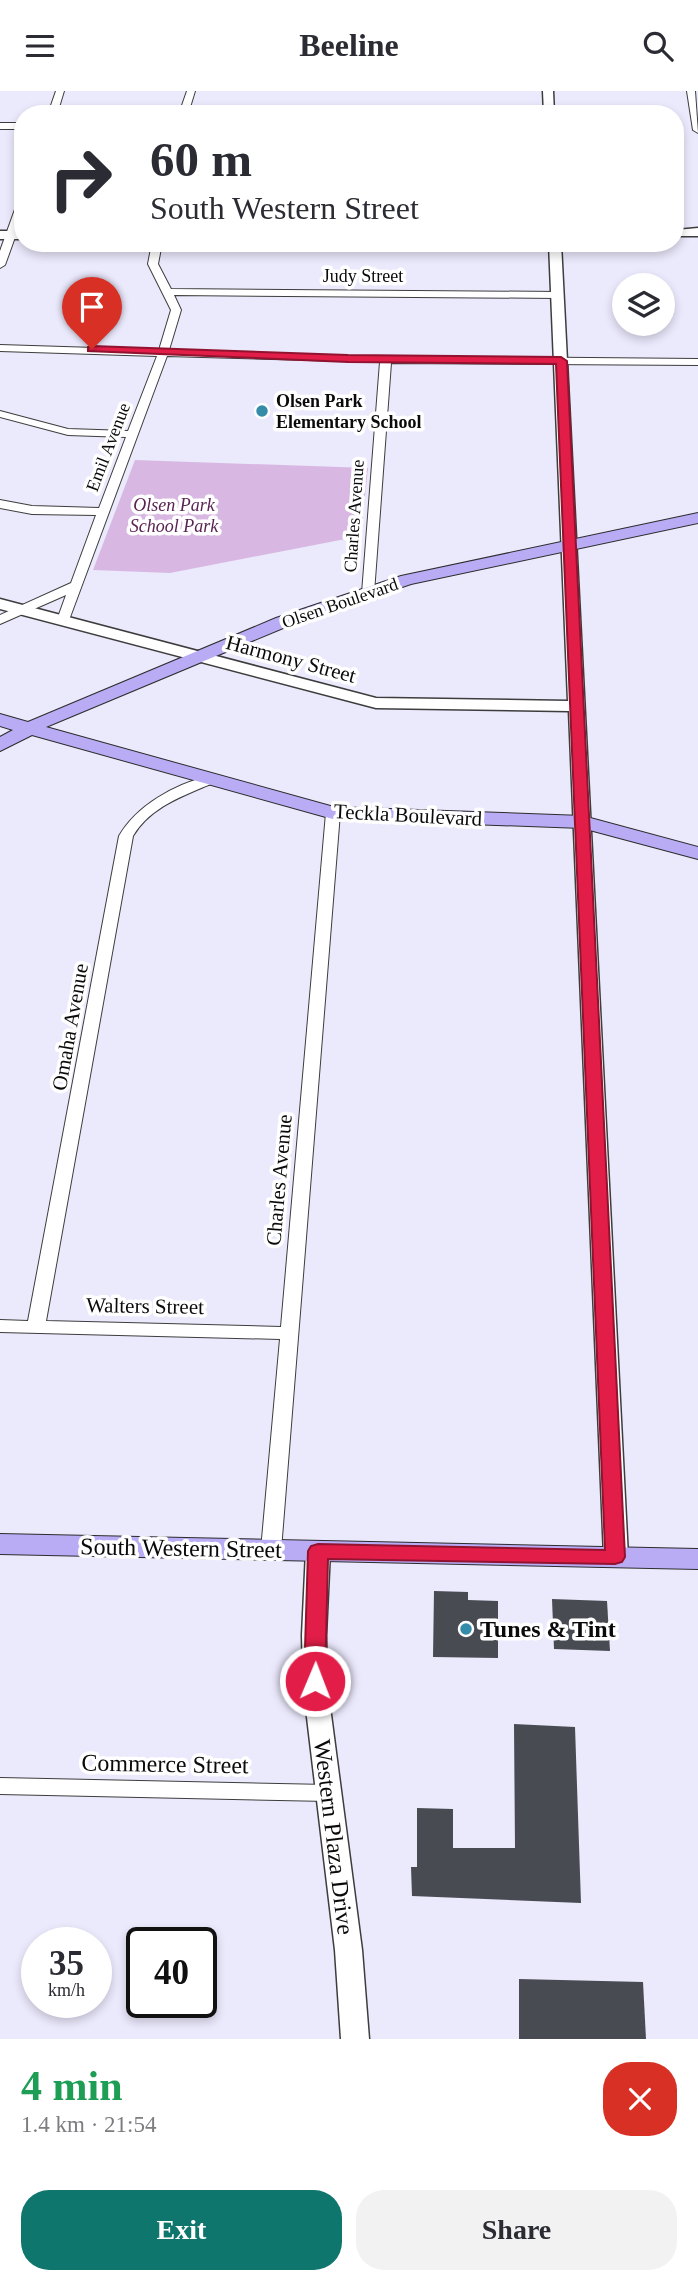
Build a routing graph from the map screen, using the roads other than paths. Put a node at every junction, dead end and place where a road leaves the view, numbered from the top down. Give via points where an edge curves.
1 (691, 91) edge
2 (698, 130) edge
3 (11, 235) edge
4 (155, 252) edge
5 (556, 252) edge
6 (0, 265) edge
7 (167, 292) junction
8 (558, 295) junction
9 (0, 348) edge
10 (163, 351) junction
11 (386, 359) junction
12 (561, 361) junction
13 (698, 362) edge
14 (0, 414) edge
15 (131, 435) junction
16 (0, 504) edge
17 (102, 512) junction
18 (698, 518) edge
19 (570, 545) junction
20 (75, 586) junction
21 (368, 593) junction
22 (0, 604) edge
23 (22, 610) junction
24 (0, 620) edge
25 (64, 620) junction
26 (201, 657) junction
27 (578, 706) junction
28 (0, 720) edge
29 (29, 728) junction
30 (0, 745) edge
31 (208, 780) junction
32 (333, 813) junction
33 (583, 822) junction
34 (698, 853) edge
35 (0, 1326) edge
36 (36, 1327) junction
37 (289, 1333) junction
38 (0, 1544) edge
39 (271, 1550) junction
40 (318, 1551) junction
41 (615, 1557) junction
42 (698, 1559) edge
43 (0, 1786) edge
44 (328, 1793) junction
45 (355, 2039) edge

1 - 2 street
3 - 6 street
4 - 7 street, Emil Avenue via 153,264
5 - 8 street
7 - 8 street, Judy Street
7 - 10 street, Emil Avenue via 176,310
8 - 12 street
9 - 10 street
10 - 11 street
10 - 15 street, Emil Avenue
11 - 12 street
11 - 21 street, Charles Avenue
12 - 13 street
12 - 19 street
14 - 15 street via 68,432
15 - 17 street, Emil Avenue
16 - 17 street
17 - 20 street, Emil Avenue
18 - 19 main road, Olsen Boulevard
19 - 21 main road, Olsen Boulevard via 407,580
19 - 27 street
20 - 23 street
20 - 25 street, Emil Avenue
21 - 26 main road, Olsen Boulevard via 282,622
22 - 23 street, Harmony Street
23 - 24 street
23 - 25 street, Harmony Street
25 - 26 street, Harmony Street
26 - 27 street, Harmony Street via 376,703
26 - 29 main road, Olsen Boulevard
27 - 33 street
28 - 29 main road, Teckla Boulevard
29 - 30 main road, Olsen Boulevard
29 - 31 main road, Teckla Boulevard
31 - 32 main road, Teckla Boulevard
31 - 36 street, Omaha Avenue via 149,809 126,836
32 - 33 main road, Teckla Boulevard
32 - 37 street, Charles Avenue
33 - 34 main road, Teckla Boulevard
33 - 41 street
35 - 36 street, Walters Street
36 - 37 street, Walters Street
37 - 39 street, Charles Avenue
38 - 39 main road, South Western Street
39 - 40 main road, South Western Street
40 - 41 main road, South Western Street
40 - 44 street, Western Plaza Drive via 315,1681
41 - 42 main road, South Western Street
43 - 44 street, Commerce Street
44 - 45 street, Western Plaza Drive

